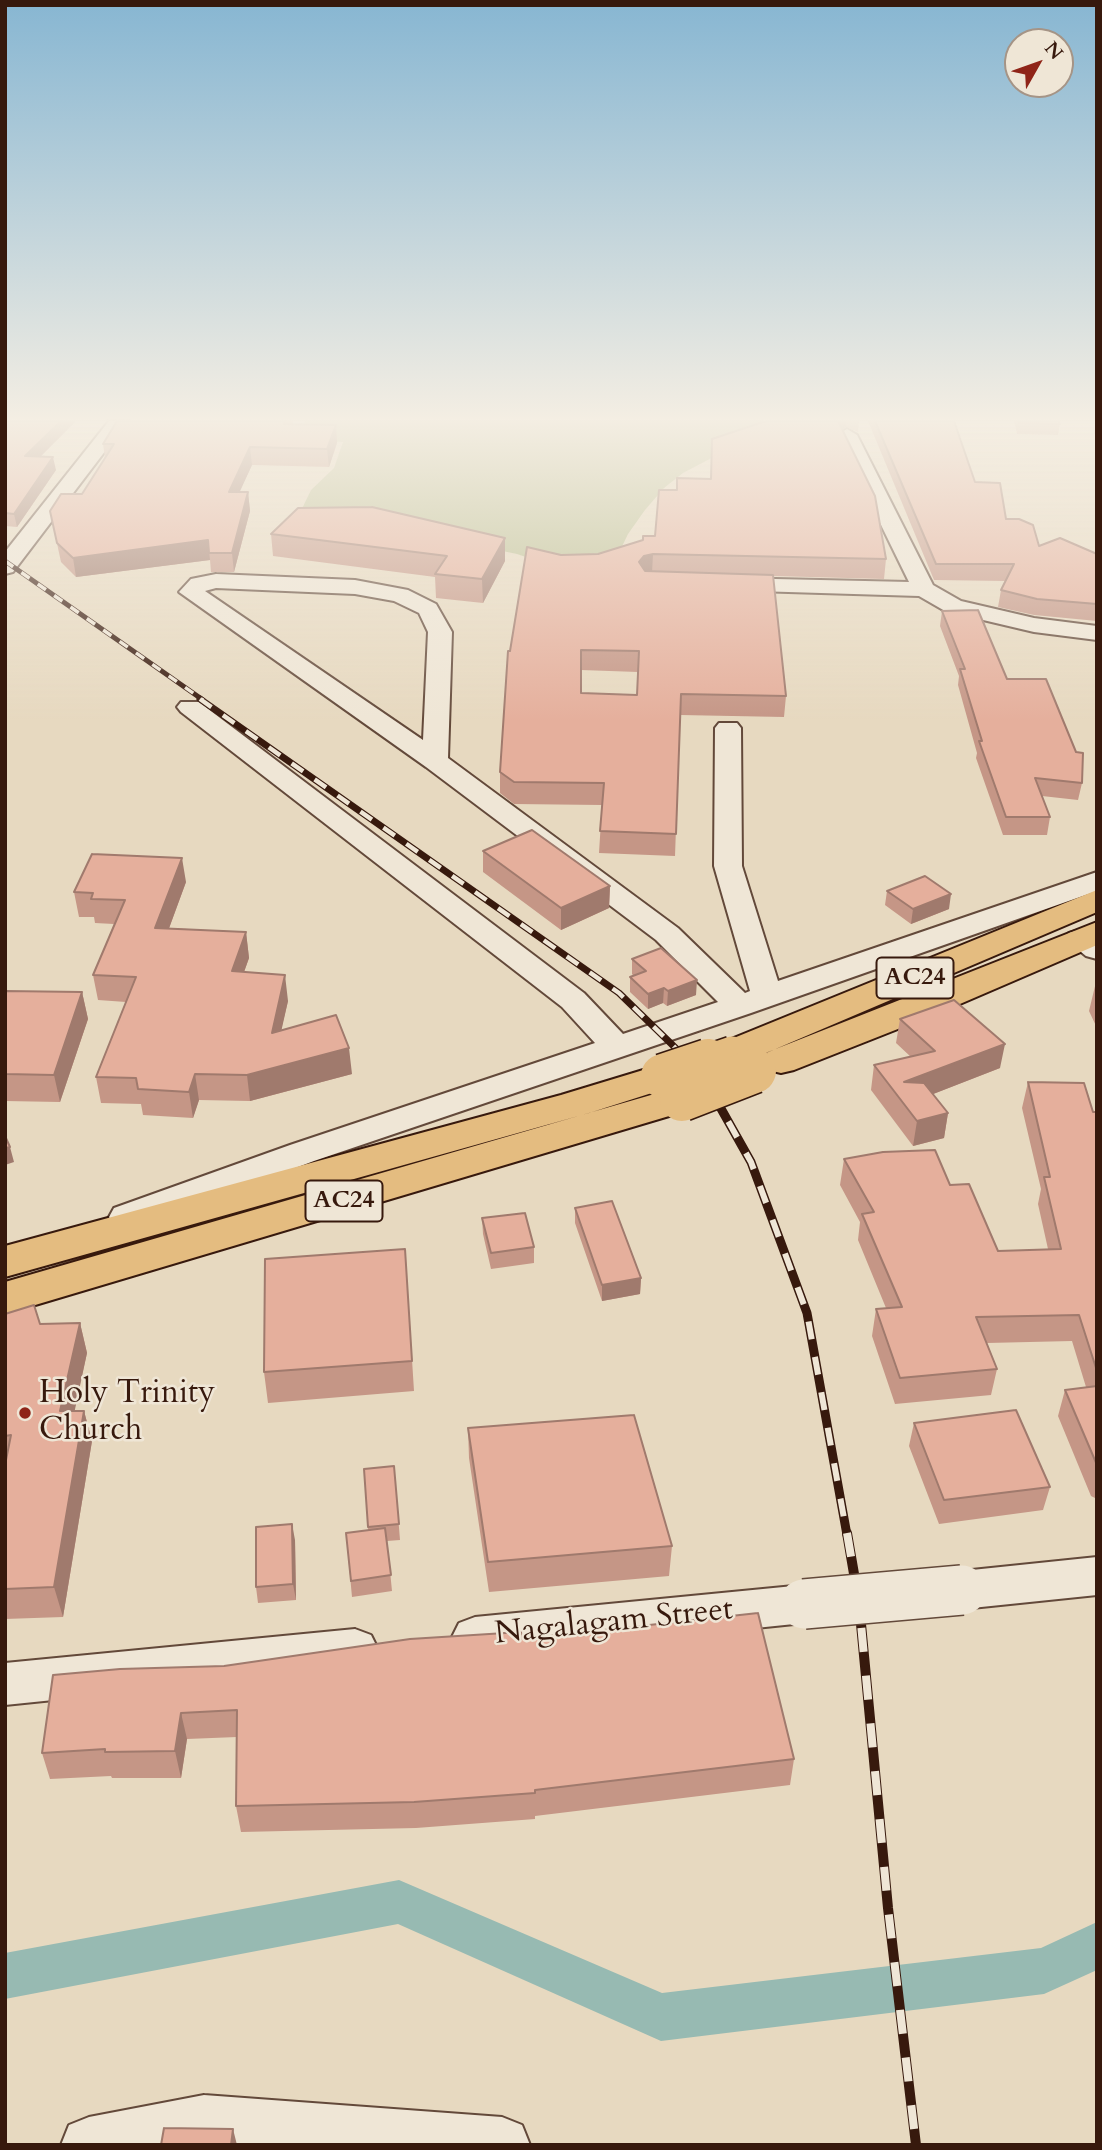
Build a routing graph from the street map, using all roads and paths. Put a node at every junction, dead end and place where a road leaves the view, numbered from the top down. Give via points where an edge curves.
1 (41, 521) edge
2 (890, 521) edge
3 (5, 567) edge
4 (707, 584) edge
5 (924, 589) junction
6 (1097, 633) edge
7 (190, 707) dead end
8 (728, 728) dead end
9 (435, 761) junction
10 (1097, 881) edge
11 (1097, 900) edge
12 (1091, 941) edge
13 (754, 1001) junction
14 (617, 1047) junction
15 (743, 1062) junction
16 (672, 1087) junction
17 (14, 1259) edge
18 (5, 1298) edge
19 (1097, 1576) edge
20 (5, 1684) edge
21 (89, 2145) edge
22 (502, 2145) edge

1 - 3 street
2 - 5 street
4 - 5 street
5 - 6 street via 953,606 1034,625
7 - 14 street via 573,1000
8 - 13 street via 728,866
9 - 9 street via 236,622 191,592 199,584 216,581 355,587 400,595 428,609 440,632
9 - 13 street
10 - 13 street
11 - 15 main road, AC24
12 - 15 main road, AC24 via 933,1002
13 - 14 street
14 - 17 street via 302,1153
15 - 16 main road, AC24, bridge
16 - 17 main road, AC24 via 575,1104
16 - 18 main road, AC24 via 292,1217
19 - 20 street, Nagalagam Street, bridge
21 - 22 street via 204,2123

